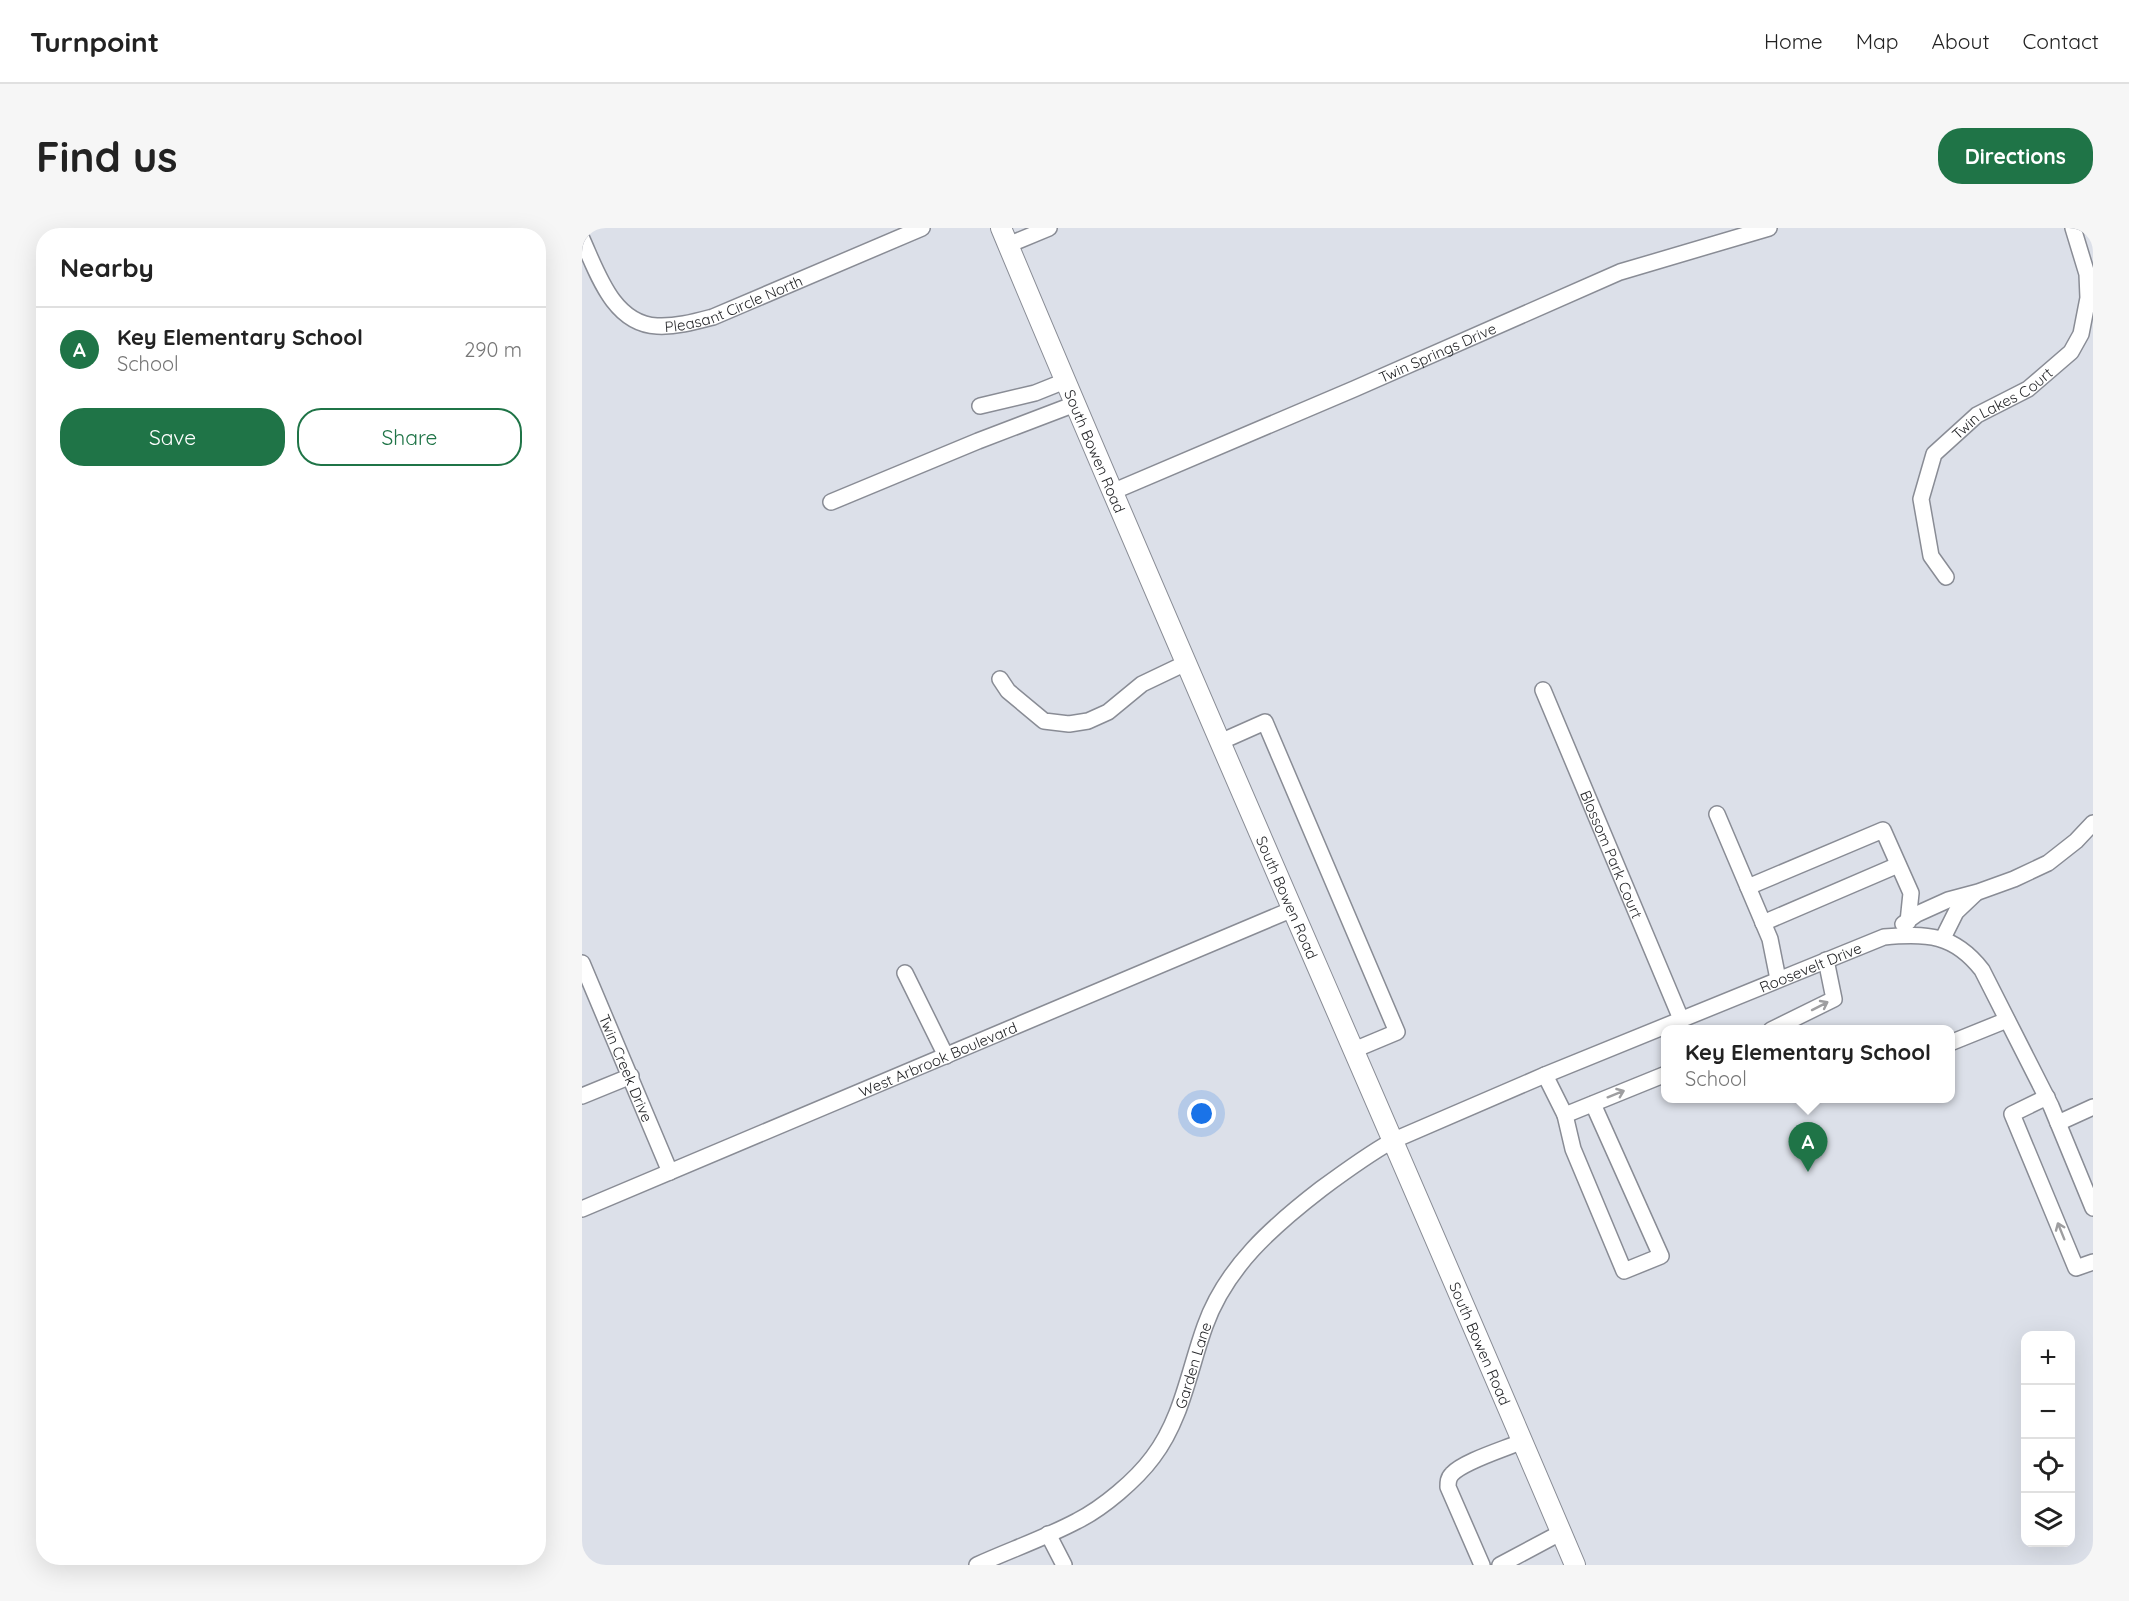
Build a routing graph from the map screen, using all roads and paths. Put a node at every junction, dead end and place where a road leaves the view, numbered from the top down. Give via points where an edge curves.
1 (922, 228) edge
2 (1049, 228) edge
3 (1769, 228) edge
4 (2073, 228) edge
5 (1005, 236) edge
6 (582, 238) edge
7 (1065, 381) junction
8 (1075, 404) junction
9 (980, 406) dead end
10 (1112, 492) junction
11 (831, 502) dead end
12 (1946, 577) dead end
13 (1186, 663) junction
14 (1000, 679) dead end
15 (1543, 690) dead end
16 (1220, 742) junction
17 (1717, 814) dead end
18 (2093, 823) edge
19 (1898, 866) junction
20 (1748, 886) junction
21 (1978, 892) junction
22 (1293, 909) junction
23 (1908, 922) junction
24 (1763, 923) junction
25 (1884, 937) junction
26 (1943, 938) junction
27 (1826, 960) junction
28 (582, 963) edge
29 (905, 973) dead end
30 (1778, 979) junction
31 (585, 980) edge
32 (1681, 1019) junction
33 (2007, 1020) junction
34 (1666, 1025) edge
35 (1779, 1025) edge
36 (1661, 1027) edge
37 (1955, 1041) edge
38 (1354, 1050) junction
39 (946, 1056) junction
40 (1545, 1075) junction
41 (631, 1076) junction
42 (1661, 1076) edge
43 (582, 1096) edge
44 (2047, 1097) junction
45 (1593, 1104) junction
46 (2093, 1107) edge
47 (1565, 1115) junction
48 (2058, 1123) junction
49 (1392, 1141) junction
50 (670, 1172) junction
51 (2093, 1208) edge
52 (582, 1209) edge
53 (2093, 1262) edge
54 (1523, 1441) junction
55 (1562, 1532) junction
56 (1048, 1534) junction
57 (977, 1565) edge
58 (1064, 1565) edge
59 (1482, 1565) edge
60 (1500, 1565) edge
61 (1575, 1565) edge

1 - 6 street, Pleasant Circle North via 713,317 655,326 616,306
2 - 5 street
3 - 10 street, Twin Springs Drive via 1620,272
4 - 12 street, Twin Lakes Court via 2087,274 2088,298 2081,334 2071,352 2028,389 1977,415 1934,454 1921,499 1931,556
5 - 7 main road, South Bowen Road
7 - 8 main road, South Bowen Road
7 - 9 street via 1035,393
8 - 10 main road, South Bowen Road
8 - 11 street
10 - 13 main road, South Bowen Road
13 - 14 street via 1142,684 1108,712 1069,724 1044,721 1008,691
13 - 16 main road, South Bowen Road
15 - 32 street, Blossom Park Court
16 - 22 main road, South Bowen Road
16 - 38 street via 1265,722 1397,1032
17 - 20 street
18 - 21 street via 2048,863
19 - 20 street via 1883,830
19 - 23 street via 1911,893
19 - 24 street
20 - 24 street
21 - 23 street via 1948,900
21 - 26 street via 1956,912
22 - 38 main road, South Bowen Road
22 - 39 street, West Arbrook Boulevard
23 - 25 street
24 - 30 street
25 - 26 street, Roosevelt Drive via 1911,934
25 - 27 street, Roosevelt Drive
26 - 33 street, Roosevelt Drive via 1971,956 1982,970
27 - 30 street, Roosevelt Drive
35 -> 27 street via 1834,999
28 - 31 street, Twin Creek Drive
29 - 39 street
30 - 32 street, Roosevelt Drive
31 - 41 street, Twin Creek Drive
32 - 34 street, Roosevelt Drive
33 - 37 street
33 - 44 street, Roosevelt Drive
36 - 40 street, Roosevelt Drive
38 - 49 main road, South Bowen Road
39 - 50 street, West Arbrook Boulevard
40 - 47 street
40 - 49 street, Roosevelt Drive
41 - 43 street
41 - 50 street, Twin Creek Drive
45 -> 42 street
44 - 48 street, Roosevelt Drive
53 -> 44 street via 2076,1268 2012,1114
45 - 47 street
45 - 47 street via 1661,1256 1624,1271 1573,1149
46 - 48 street
48 - 51 street, Roosevelt Drive
49 - 54 main road, South Bowen Road
49 - 56 street, Garden Lane via 1341,1174 1256,1244 1216,1300 1181,1401 1153,1457 1105,1502 1078,1521
50 - 52 street, West Arbrook Boulevard
54 - 55 main road, South Bowen Road
54 - 59 street via 1469,1464 1448,1479
55 - 60 street
55 - 61 main road, South Bowen Road
56 - 57 street, Garden Lane
56 - 58 street

